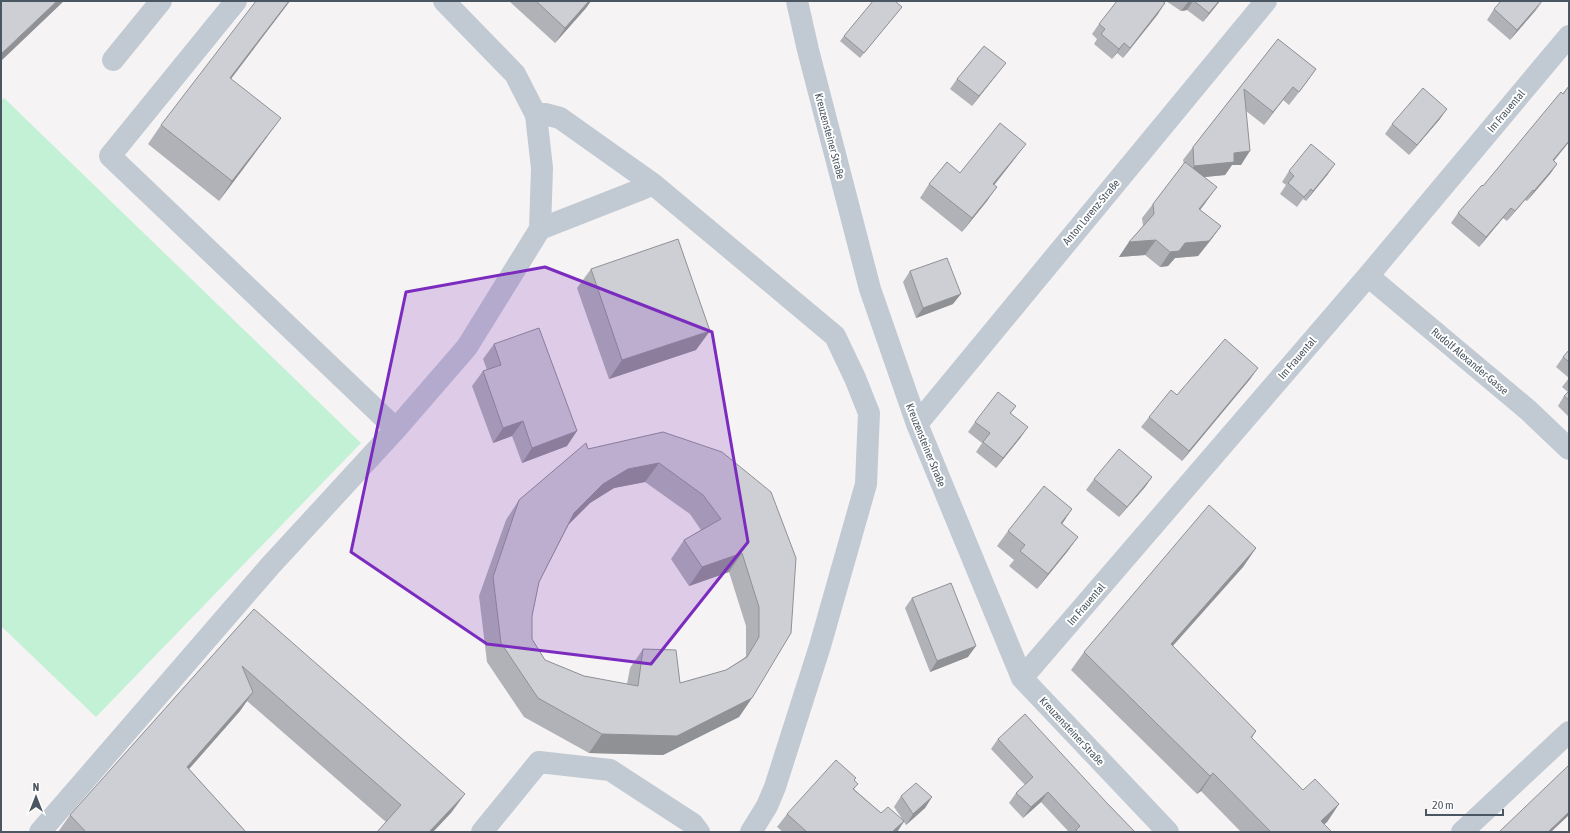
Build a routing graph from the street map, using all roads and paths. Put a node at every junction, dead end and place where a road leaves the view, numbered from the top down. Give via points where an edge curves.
1 (161, 1) edge
2 (236, 1) edge
3 (444, 1) edge
4 (797, 1) edge
5 (1266, 1) edge
6 (1569, 36) edge
7 (112, 60) dead end
8 (536, 115) junction
9 (653, 184) junction
10 (540, 229) junction
11 (1368, 276) junction
12 (916, 424) junction
13 (396, 429) junction
14 (1569, 449) edge
15 (1022, 678) junction
16 (1569, 732) edge
17 (40, 832) edge
18 (482, 832) edge
19 (698, 832) edge
20 (751, 832) edge
21 (1168, 832) edge
22 (1462, 832) edge

1 - 7 street
2 - 13 street via 110,156
3 - 8 street via 515,74
4 - 12 street, Kreuzensteiner Straße via 870,289
5 - 12 street, Anton Lorenz-Straße
6 - 11 street, Im Frauental
8 - 9 street via 545,114 560,118
8 - 10 street via 542,168
9 - 10 street
9 - 20 street via 835,336 869,413 866,484 820,646 775,787
10 - 13 street via 467,347
11 - 14 street, Rudolf Alexander-Gasse via 1528,410
11 - 15 street, Im Frauental
12 - 15 street, Kreuzensteiner Straße
13 - 17 street via 270,566
15 - 21 street, Kreuzensteiner Straße
16 - 22 street
18 - 19 street via 539,762 610,770 693,824

